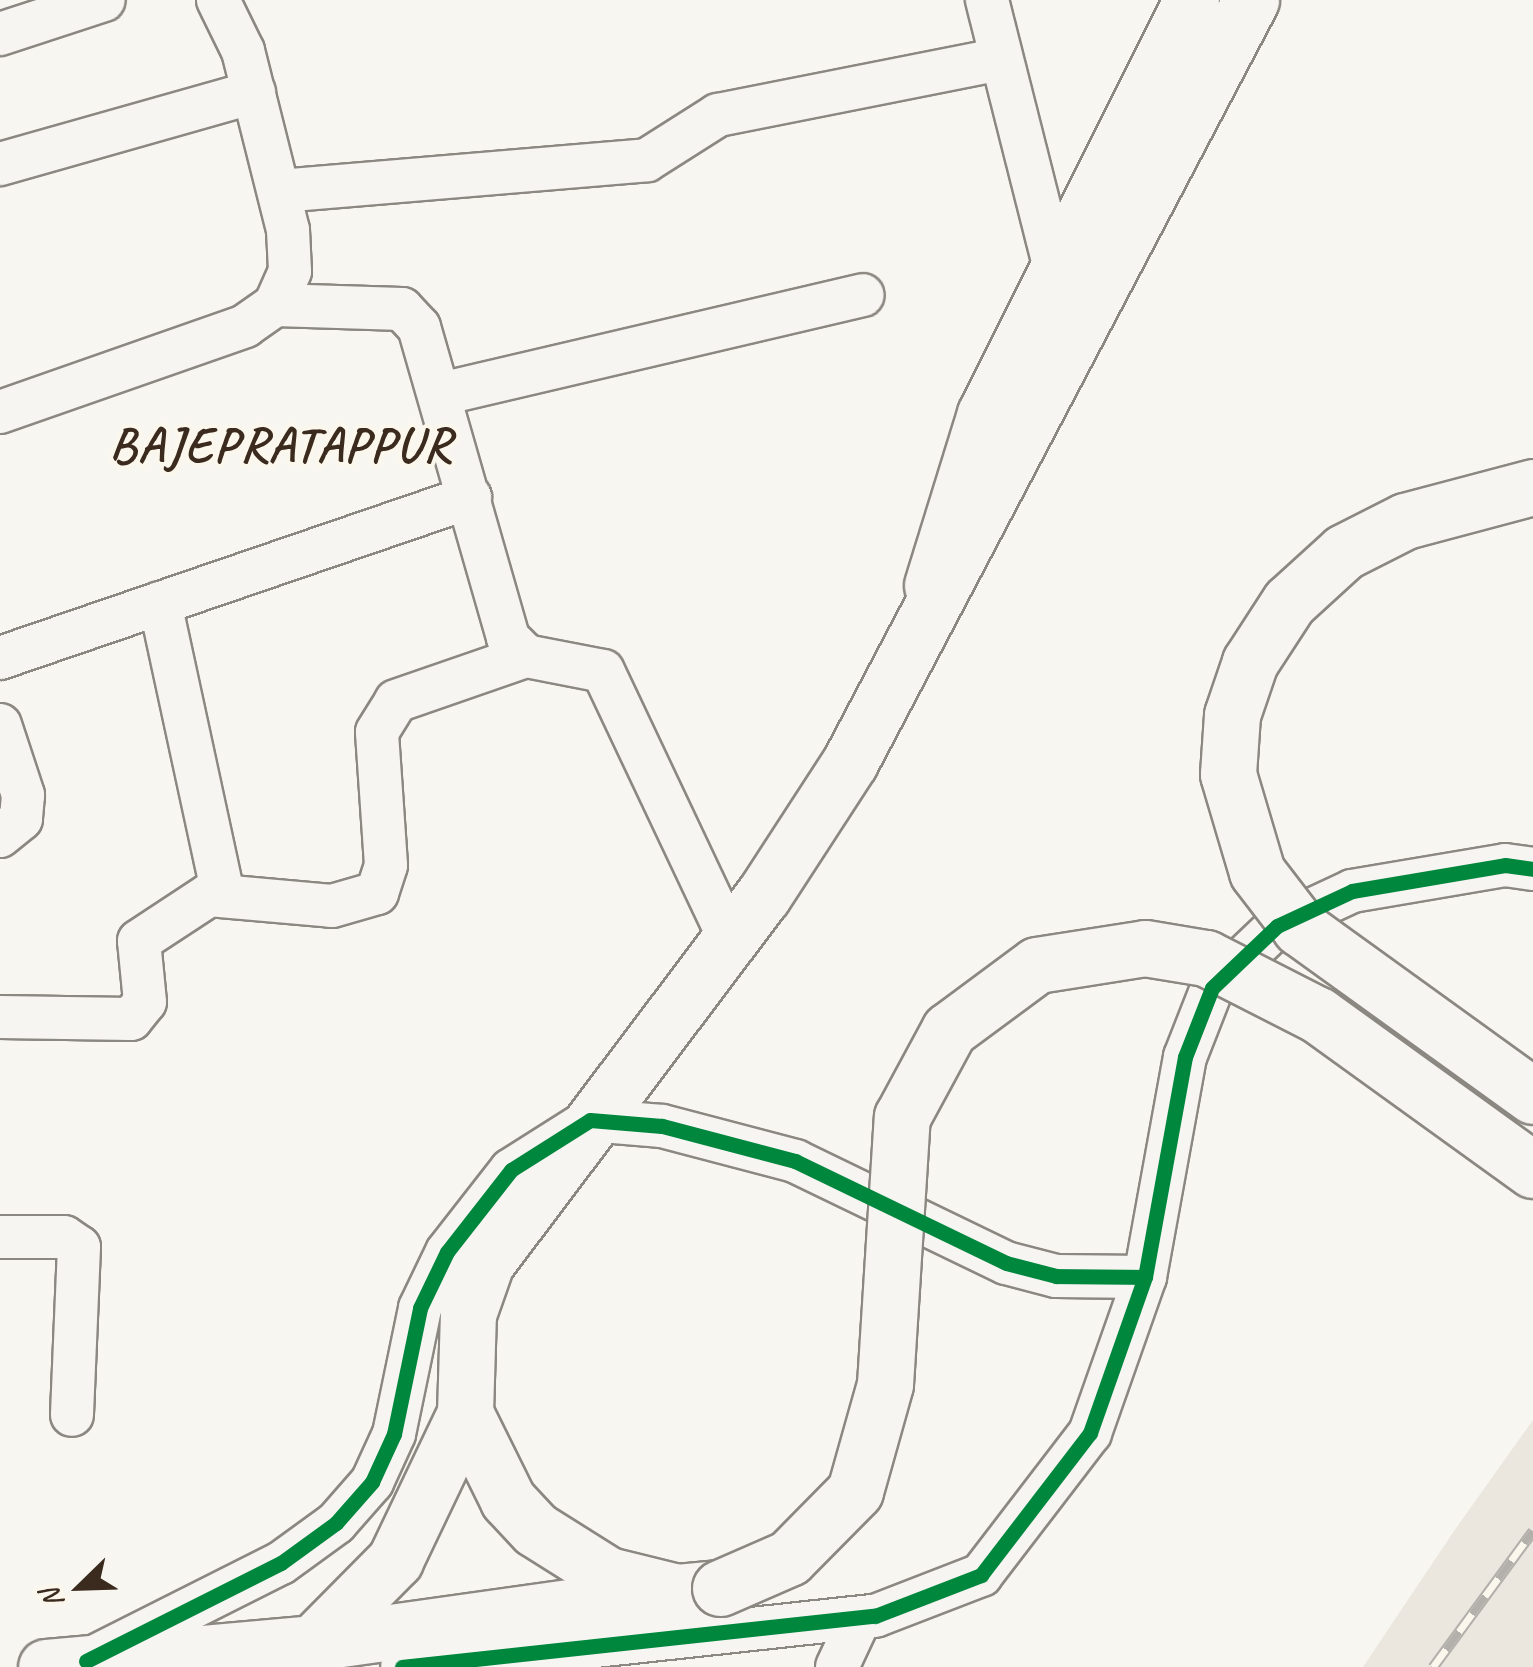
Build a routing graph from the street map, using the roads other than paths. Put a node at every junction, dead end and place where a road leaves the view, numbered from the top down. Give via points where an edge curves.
1 (104, 0) edge
2 (218, 0) edge
3 (987, 0) edge
4 (1191, 0) edge
5 (1251, 0) edge
6 (0, 34) edge
7 (1000, 60) junction
8 (254, 92) junction
9 (0, 164) edge
10 (280, 190) junction
11 (1055, 268) junction
12 (863, 295) dead end
13 (276, 305) junction
14 (441, 394) junction
15 (0, 412) edge
16 (1533, 487) edge
17 (470, 498) junction
18 (160, 603) junction
19 (920, 632) junction
20 (526, 656) junction
21 (0, 658) edge
22 (0, 725) edge
23 (0, 836) edge
24 (1533, 869) edge
25 (223, 896) junction
26 (730, 940) junction
27 (0, 1017) edge
28 (1533, 1096) edge
29 (590, 1120) junction
30 (1533, 1170) edge
31 (0, 1237) edge
32 (1145, 1278) junction
33 (465, 1414) junction
34 (72, 1415) dead end
35 (698, 1590) junction
36 (860, 1618) junction
37 (313, 1643) junction
38 (62, 1665) edge
39 (402, 1667) edge
40 (837, 1667) edge

1 - 6 street
2 - 8 street
3 - 7 street
4 - 11 main road
5 - 19 main road
7 - 10 street via 718,115 647,160
7 - 11 street
8 - 9 street
8 - 10 street
10 - 13 street via 290,272
11 - 19 main road via 964,469
12 - 14 street
13 - 14 street via 402,309 419,327
13 - 15 street via 245,326
14 - 17 street
16 - 28 main road, bridge via 1405,521 1344,552 1289,602 1250,662 1232,715 1228,774 1257,872 1300,928
17 - 18 street
17 - 20 street via 508,638
18 - 21 street
18 - 25 street
19 - 26 main road via 850,762
20 - 25 street via 396,701 376,732 386,865 378,893 332,906
20 - 26 street via 603,671
22 - 23 street via 23,795 21,819
24 - 32 street via 1504,865 1352,891 1277,926 1212,988 1185,1057
25 - 27 street via 193,900 139,942 145,1002 131,1019
26 - 29 main road
29 - 32 street via 662,1126 795,1161 1006,1263 1056,1276
29 - 33 main road via 486,1264 462,1345
29 - 38 street via 511,1170 447,1252 420,1308 394,1434 372,1482 336,1523 281,1563
30 - 35 main road, bridge via 1318,1015 1206,958 1145,948 1036,965 949,1030 902,1117 886,1384 856,1491 789,1558
31 - 34 street via 64,1238 80,1247
32 - 36 street via 1090,1433 981,1575
33 - 35 main road via 486,1468 535,1529 608,1574
33 - 37 main road via 395,1560
35 - 37 main road
36 - 39 street
36 - 40 street
37 - 38 main road

